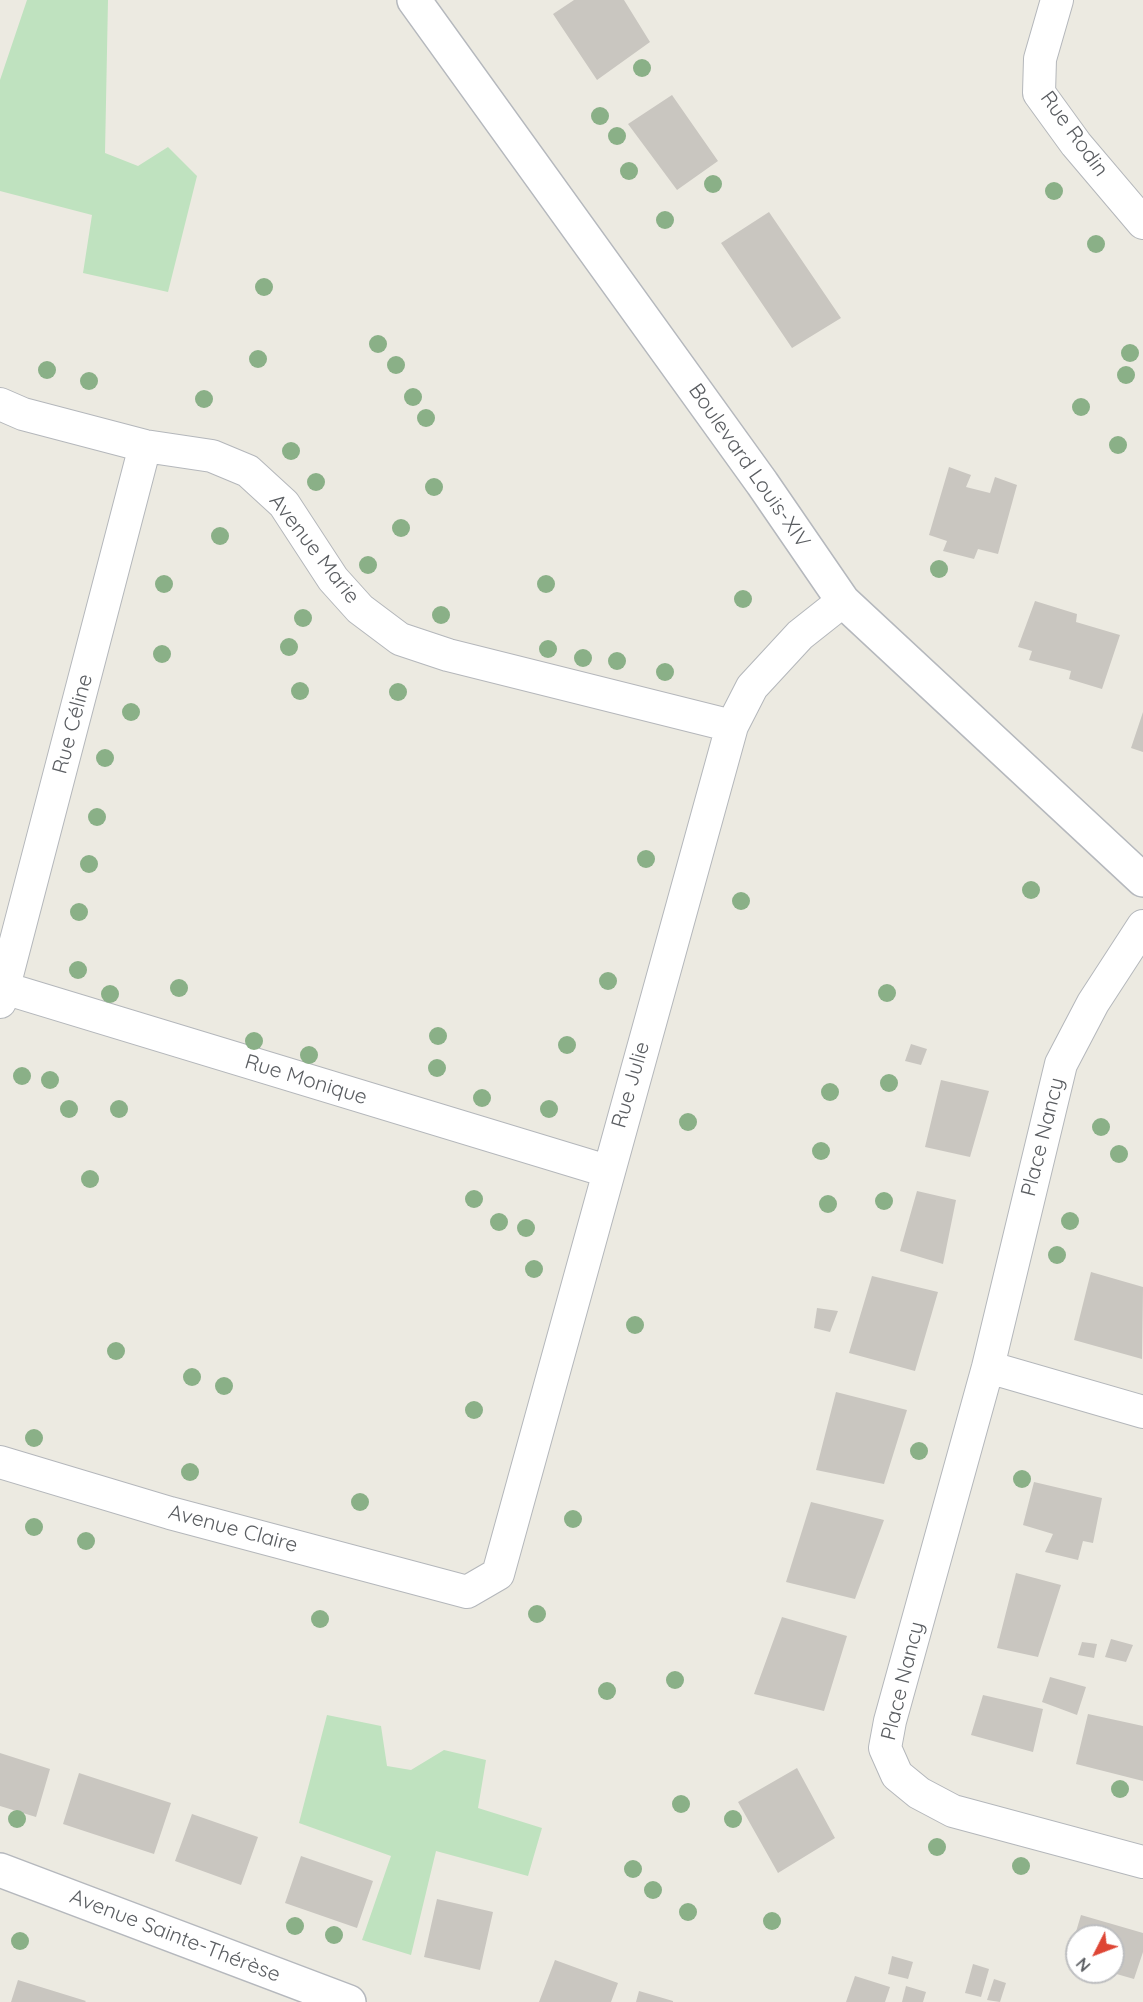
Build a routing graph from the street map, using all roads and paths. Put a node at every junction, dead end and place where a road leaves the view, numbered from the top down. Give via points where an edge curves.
1 (414, 0) edge
2 (1057, 0) edge
3 (1143, 223) edge
4 (0, 404) edge
5 (145, 446) junction
6 (843, 601) junction
7 (732, 726) junction
8 (1143, 880) edge
9 (1143, 926) edge
10 (2, 995) edge
11 (607, 1171) junction
12 (988, 1366) junction
13 (1143, 1412) edge
14 (0, 1462) edge
15 (466, 1592) joint
16 (1143, 1862) edge
17 (0, 1870) edge
18 (349, 2002) edge

1 - 6 main road, Boulevard Louis-XIV
2 - 3 street, Rue Rodin via 1040,59 1039,93
4 - 5 street, Avenue Marie via 22,414
5 - 7 street, Avenue Marie via 212,456 248,471 284,504 333,579 360,609 400,639 448,655
5 - 10 street, Rue Céline
6 - 7 street, Rue Julie via 800,635 752,687
6 - 8 main road, Boulevard Louis-XIV
7 - 11 street, Rue Julie
9 - 12 street, Place Nancy via 1093,1004 1061,1064
10 - 11 street, Rue Monique
11 - 15 street, Rue Julie via 498,1574
12 - 13 street
12 - 16 street, Place Nancy via 885,1749 897,1774 919,1793 953,1810
14 - 15 street, Avenue Claire via 170,1513
17 - 18 main road, Avenue Sainte-Thérèse

